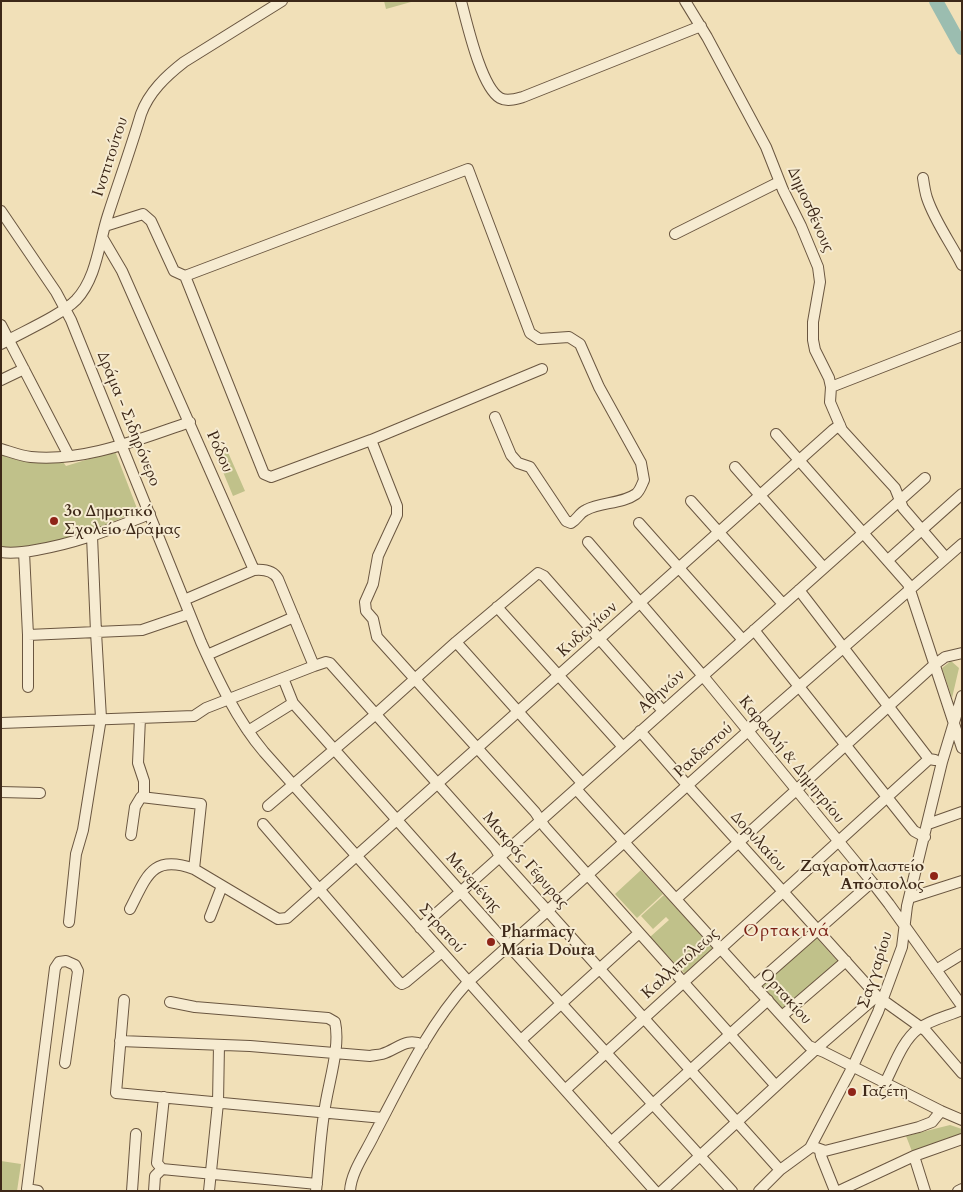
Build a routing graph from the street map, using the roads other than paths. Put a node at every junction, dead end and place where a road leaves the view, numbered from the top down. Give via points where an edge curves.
1 (282, 1) edge
2 (461, 1) edge
3 (685, 1) edge
4 (700, 26) junction
5 (923, 178) dead end
6 (779, 182) junction
7 (1, 211) edge
8 (105, 226) junction
9 (675, 234) dead end
10 (102, 237) junction
11 (962, 265) edge
12 (184, 276) junction
13 (66, 309) junction
14 (1, 325) edge
15 (962, 336) edge
16 (5, 342) edge
17 (24, 369) junction
18 (542, 370) dead end
19 (1, 380) edge
20 (831, 387) junction
21 (495, 417) dead end
22 (190, 422) junction
23 (840, 425) junction
24 (776, 434) dead end
25 (370, 440) junction
26 (122, 446) junction
27 (1, 449) edge
28 (69, 456) junction
29 (800, 460) junction
30 (735, 467) dead end
31 (925, 478) dead end
32 (962, 494) edge
33 (760, 496) junction
34 (900, 500) junction
35 (691, 502) dead end
36 (150, 514) junction
37 (639, 523) dead end
38 (922, 529) junction
39 (719, 533) junction
40 (864, 533) junction
41 (92, 536) junction
42 (588, 542) dead end
43 (962, 544) edge
44 (1, 552) edge
45 (24, 552) junction
46 (946, 558) junction
47 (888, 560) junction
48 (679, 568) junction
49 (824, 568) junction
50 (254, 570) junction
51 (911, 589) junction
52 (799, 590) junction
53 (184, 600) junction
54 (641, 602) junction
55 (783, 604) junction
56 (497, 607) junction
57 (190, 614) junction
58 (294, 617) junction
59 (754, 630) junction
60 (96, 632) junction
61 (28, 635) junction
62 (600, 639) junction
63 (743, 640) junction
64 (456, 642) junction
65 (844, 648) junction
66 (962, 654) edge
67 (207, 655) junction
68 (314, 666) junction
69 (934, 666) junction
70 (559, 676) junction
71 (703, 676) junction
72 (218, 677) joint
73 (283, 678) junction
74 (415, 679) junction
75 (800, 686) junction
76 (28, 687) dead end
77 (962, 696) edge
78 (230, 699) junction
79 (293, 703) junction
80 (889, 706) junction
81 (663, 711) junction
82 (519, 712) junction
83 (376, 714) junction
84 (101, 718) junction
85 (140, 718) junction
86 (953, 722) junction
87 (1, 723) edge
88 (248, 731) junction
89 (748, 731) junction
90 (640, 732) junction
91 (959, 734) edge
92 (846, 745) junction
93 (622, 747) junction
94 (962, 748) edge
95 (478, 749) junction
96 (335, 750) junction
97 (929, 759) junction
98 (942, 762) junction
99 (438, 784) junction
100 (293, 785) junction
101 (579, 786) junction
102 (688, 786) junction
103 (796, 790) junction
104 (1, 792) edge
105 (40, 793) dead end
106 (144, 796) junction
107 (886, 796) junction
108 (268, 806) dead end
109 (962, 812) edge
110 (397, 820) junction
111 (541, 820) junction
112 (262, 824) dead end
113 (928, 824) junction
114 (131, 835) dead end
115 (925, 837) junction
116 (738, 842) junction
117 (838, 842) junction
118 (624, 843) junction
119 (356, 856) junction
120 (500, 856) junction
121 (194, 869) junction
122 (588, 875) junction
123 (962, 881) edge
124 (872, 882) junction
125 (222, 886) junction
126 (319, 890) junction
127 (460, 892) junction
128 (783, 892) junction
129 (909, 898) junction
130 (676, 899) junction
131 (130, 909) dead end
132 (548, 910) junction
133 (210, 917) dead end
134 (69, 922) dead end
135 (905, 926) junction
136 (420, 928) junction
137 (817, 931) junction
138 (639, 933) junction
139 (508, 945) junction
140 (721, 949) junction
141 (442, 952) junction
142 (962, 954) edge
143 (846, 961) junction
144 (599, 968) junction
145 (936, 970) junction
146 (468, 982) junction
147 (684, 982) junction
148 (754, 986) junction
149 (880, 998) junction
150 (124, 1000) dead end
151 (768, 1000) junction
152 (170, 1002) dead end
153 (561, 1004) junction
154 (962, 1006) edge
155 (962, 1010) edge
156 (782, 1016) junction
157 (644, 1018) junction
158 (921, 1027) junction
159 (730, 1034) junction
160 (520, 1040) junction
161 (120, 1041) junction
162 (219, 1045) junction
163 (423, 1045) junction
164 (816, 1049) junction
165 (334, 1053) junction
166 (606, 1053) junction
167 (65, 1063) dead end
168 (853, 1066) junction
169 (690, 1070) junction
170 (961, 1072) edge
171 (885, 1083) junction
172 (776, 1086) junction
173 (565, 1090) junction
174 (164, 1097) junction
175 (218, 1103) junction
176 (653, 1104) junction
177 (941, 1112) junction
178 (324, 1113) junction
179 (383, 1118) junction
180 (962, 1120) edge
181 (737, 1122) junction
182 (136, 1134) dead end
183 (962, 1139) edge
184 (611, 1142) junction
185 (816, 1149) junction
186 (700, 1156) junction
187 (914, 1156) junction
188 (162, 1168) junction
189 (780, 1170) junction
190 (210, 1174) junction
191 (317, 1187) edge
192 (962, 1189) edge
193 (38, 1191) edge
194 (132, 1191) edge
195 (154, 1191) edge
196 (208, 1191) edge
197 (350, 1191) edge
198 (655, 1191) edge
199 (662, 1191) edge
200 (732, 1191) edge
201 (759, 1191) edge
202 (837, 1191) edge
203 (925, 1191) edge
204 (958, 1191) edge

1 - 8 street, Ινστιτούτου via 184,62 158,86 141,114
2 - 4 street via 487,81 498,96 508,100 523,97
3 - 4 street, Δημοσθένους
4 - 6 street, Δημοσθένους via 762,140
5 - 11 street via 935,216
6 - 9 street
6 - 20 street, Δημοσθένους via 820,270 812,337
7 - 13 street, Δράμα - Σιδηρόνερο
8 - 10 street, Ινστιτούτου
8 - 12 street via 143,214 151,221 174,271
10 - 13 street, Ινστιτούτου via 86,286
10 - 22 street, Ρόδου via 122,271
12 - 21 street via 468,169 530,333 539,339 569,337 580,344 599,387 641,463 644,480 637,493 586,510 571,523 530,467 518,463 511,455
12 - 25 street via 264,474 271,477
13 - 16 street, Ινστιτούτου
13 - 26 street, Δράμα - Σιδηρόνερο
14 - 16 street
15 - 20 street
16 - 17 street
17 - 19 street
17 - 28 street
18 - 25 street
20 - 23 street, Δημοσθένους via 830,403
22 - 26 street
22 - 50 street, Ρόδου
23 - 29 street, Κυδωνίων
23 - 34 street, Δημοσθένους via 846,436 894,488
24 - 29 street
25 - 74 street via 397,506 397,515 378,556 373,584 365,602 366,610 373,619 377,637
26 - 28 street
26 - 36 street, Δράμα - Σιδηρόνερο
27 - 28 street via 30,457
29 - 33 street, Κυδωνίων
29 - 40 street
30 - 33 street
31 - 34 street, Αθηνών
32 - 38 street
33 - 39 street, Κυδωνίων
33 - 49 street
34 - 38 street, Δημοσθένους
34 - 40 street, Αθηνών
35 - 39 street
36 - 41 street
36 - 53 street, Δράμα - Σιδηρόνερο
37 - 48 street
38 - 46 street, Δημοσθένους
38 - 47 street
39 - 48 street, Κυδωνίων
39 - 55 street
40 - 47 street
40 - 49 street, Αθηνών
41 - 45 street via 62,546
41 - 60 street
42 - 54 street, Καραολή & Δημητρίου
43 - 46 street, Ραιδεστού
44 - 45 street
45 - 61 street
46 - 51 street, Ραιδεστού
47 - 51 street
48 - 54 street, Κυδωνίων
48 - 63 street
49 - 52 street, Αθηνών
50 - 53 street
50 - 58 street via 267,570 276,575
51 - 65 street, Ραιδεστού
51 - 69 street
52 - 55 street, Αθηνών
52 - 65 street
53 - 57 street, Δράμα - Σιδηρόνερο
54 - 62 street, Κυδωνίων
54 - 71 street, Καραολή & Δημητρίου
55 - 59 street, Αθηνών
56 - 62 street via 540,573
56 - 64 street
56 - 70 street
57 - 60 street via 142,630
57 - 67 street, Δράμα - Σιδηρόνερο
58 - 67 street
58 - 68 street
59 - 63 street, Αθηνών
59 - 75 street
60 - 61 street
60 - 84 street
61 - 76 street
62 - 70 street, Κυδωνίων
62 - 81 street
63 - 71 street, Αθηνών
64 - 74 street
64 - 82 street, Ορτακίου
65 - 75 street, Ραιδεστού
65 - 80 street
66 - 69 street via 945,657
67 - 72 street, Δράμα - Σιδηρόνερο
68 - 73 street
68 - 83 street, Μακράς Γέφυρας via 328,662 332,665
69 - 80 street
69 - 86 street
70 - 82 street, Κυδωνίων
70 - 93 street
71 - 81 street, Αθηνών
71 - 89 street, Καραολή & Δημητρίου
72 - 78 street, Στρατού
73 - 78 street
73 - 79 street, Μενεμένης
74 - 83 street
74 - 95 street
75 - 89 street, Ραιδεστού
75 - 92 street
77 - 86 street, Σαγγαρίου
78 - 85 street via 194,716
78 - 88 street, Στρατού
79 - 88 street
79 - 96 street, Μενεμένης
80 - 92 street
80 - 97 street
81 - 90 street, Αθηνών
82 - 95 street, Κυδωνίων
82 - 101 street, Ορτακίου
83 - 96 street
83 - 99 street, Μακράς Γέφυρας
84 - 85 street
84 - 87 street
84 - 134 street via 83,830 76,854
85 - 106 street via 138,763 144,781
86 - 91 street
86 - 98 street, Σαγγαρίου
88 - 100 street, Στρατού
89 - 102 street, Ραιδεστού
89 - 103 street, Καραολή & Δημητρίου
90 - 93 street, Αθηνών
90 - 102 street, Δορυλαίου
91 - 94 street
92 - 103 street
92 - 107 street
93 - 101 street, Αθηνών
95 - 99 street, Κυδωνίων
95 - 111 street
96 - 100 street
96 - 110 street, Μενεμένης
97 - 98 street
97 - 107 street, Καλλιπόλεως
98 - 113 street, Σαγγαρίου
99 - 110 street, Κυδωνίων
99 - 120 street, Μακράς Γέφυρας
100 - 108 street
100 - 119 street, Στρατού
101 - 111 street, Αθηνών
101 - 118 street, Ορτακίου
102 - 116 street, Δορυλαίου
102 - 118 street, Ραιδεστού
103 - 116 street
103 - 117 street, Καραολή & Δημητρίου
104 - 105 street
106 - 114 street via 135,807
106 - 121 street via 202,804
107 - 115 street via 914,831
107 - 117 street, Καλλιπόλεως
109 - 113 street
110 - 119 street, Κυδωνίων
110 - 127 street, Μενεμένης
111 - 120 street, Αθηνών
111 - 122 street
112 - 126 street
113 - 115 street, Σαγγαρίου
115 - 129 street, Σαγγαρίου
116 - 128 street, Δορυλαίου
116 - 130 street
117 - 124 street, Καραολή & Δημητρίου
117 - 128 street, Καλλιπόλεως
118 - 122 street, Ραιδεστού
118 - 130 street, Ορτακίου
119 - 126 street, Κυδωνίων
119 - 136 street, Στρατού
120 - 127 street, Αθηνών
120 - 132 street, Μακράς Γέφυρας
121 - 125 street
121 - 131 street via 165,864 156,867
122 - 132 street, Ραιδεστού
122 - 138 street
123 - 129 street
124 - 135 street, Καραολή & Δημητρίου
124 - 137 street
125 - 126 street, Κυδωνίων via 281,920
125 - 133 street
126 - 141 street via 402,984
127 - 136 street, Αθηνών
127 - 139 street, Μενεμένης
128 - 137 street, Δορυλαίου
128 - 140 street, Καλλιπόλεως
129 - 135 street, Σαγγαρίου
130 - 140 street, Ορτακίου
132 - 139 street, Ραιδεστού
132 - 144 street, Μακράς Γέφυρας
135 - 145 street, Καραολή & Δημητρίου
135 - 149 street, Σαγγαρίου via 902,947
136 - 141 street, Στρατού
137 - 143 street, Δορυλαίου
137 - 148 street
138 - 144 street
138 - 147 street
139 - 146 street, Ραιδεστού
139 - 153 street, Μενεμένης
140 - 147 street, Καλλιπόλεως
140 - 148 street, Ορτακίου
141 - 146 street, Στρατού
142 - 145 street
143 - 149 street, Δορυλαίου
143 - 156 street
144 - 153 street
144 - 157 street, Μακράς Γέφυρας
145 - 154 street, Καραολή & Δημητρίου
146 - 160 street, Στρατού
146 - 163 street, Ραιδεστού
147 - 157 street, Καλλιπόλεως
147 - 159 street
148 - 151 street, Ορτακίου
149 - 158 street, Δορυλαίου
149 - 164 street
149 - 168 street, Σαγγαρίου
150 - 161 street
151 - 156 street, Ορτακίου
151 - 159 street
152 - 165 street via 328,1018 335,1022
153 - 160 street
153 - 166 street, Μενεμένης
155 - 158 street
156 - 164 street, Ορτακίου via 809,1046
157 - 166 street, Καλλιπόλεως
157 - 169 street, Μακράς Γέφυρας
158 - 170 street, Δορυλαίου
158 - 171 street via 908,1039
159 - 169 street
159 - 172 street
160 - 173 street, Στρατού
161 - 162 street
161 - 174 street via 116,1093
162 - 165 street
162 - 175 street
163 - 165 street via 408,1042 370,1056
163 - 179 street, Ραιδεστού
164 - 168 street, Ορτακίου
164 - 172 street
165 - 178 street
166 - 173 street, Καλλιπόλεως
166 - 176 street, Μενεμένης
167 - 193 street via 78,971 66,960 55,968 26,1189
168 - 171 street, Ορτακίου
168 - 185 street, Σαγγαρίου
169 - 176 street
169 - 181 street, Μακράς Γέφυρας
171 - 177 street, Ορτακίου
172 - 181 street
173 - 184 street, Στρατού
174 - 175 street
174 - 188 street via 157,1163
175 - 178 street
175 - 190 street
176 - 184 street
176 - 186 street, Μενεμένης
177 - 180 street, Ορτακίου
177 - 185 street via 932,1122 919,1128 825,1151
178 - 179 street
178 - 191 street
179 - 197 street, Ραιδεστού via 355,1173
181 - 186 street
181 - 189 street, Μακράς Γέφυρας
182 - 194 street
183 - 187 street
184 - 198 street, Στρατού
185 - 189 street, Σαγγαρίου
185 - 202 street
186 - 199 street
186 - 200 street, Μενεμένης
187 - 202 street
187 - 203 street
188 - 190 street
188 - 195 street via 155,1176
189 - 201 street, Σαγγαρίου
190 - 191 street
190 - 196 street
192 - 204 street

